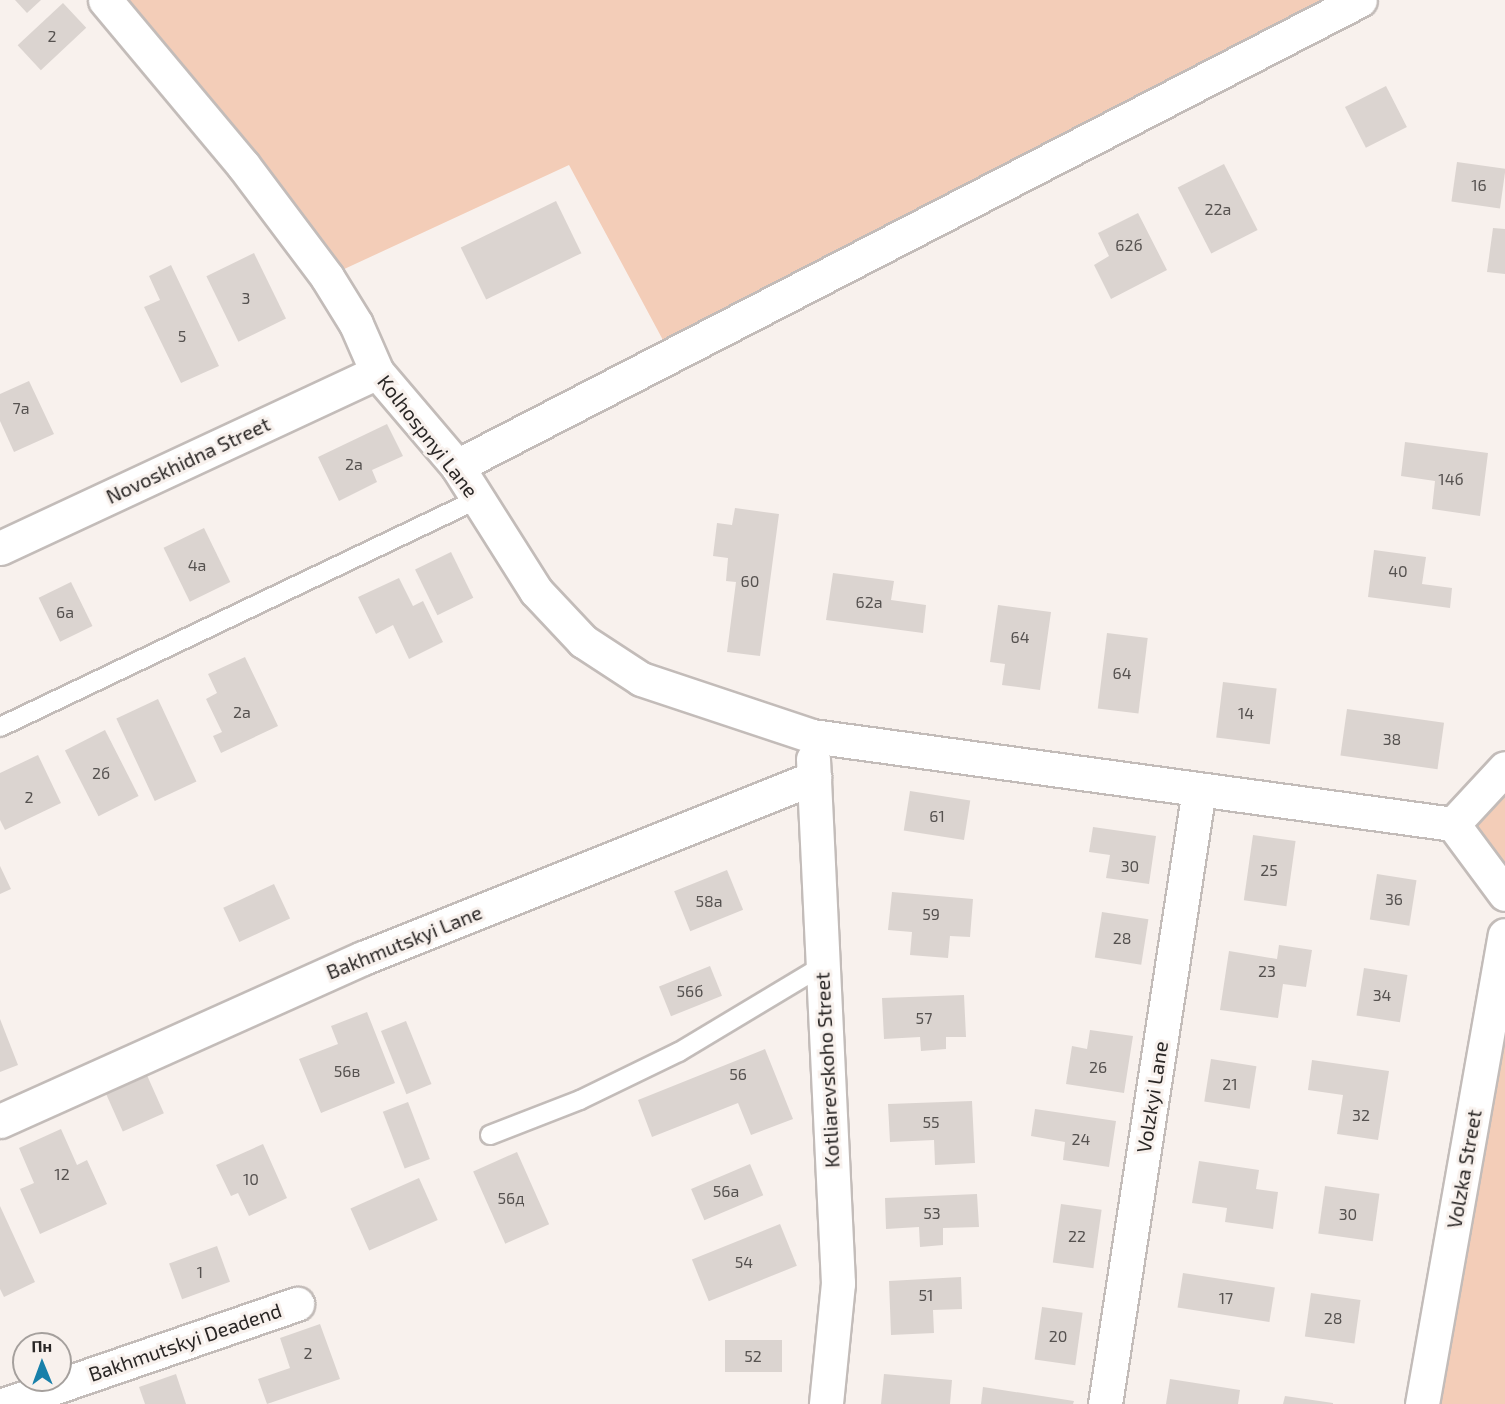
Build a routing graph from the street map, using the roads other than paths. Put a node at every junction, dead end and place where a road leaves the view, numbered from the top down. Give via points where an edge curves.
1 (105, 0) edge
2 (1360, 0) edge
3 (377, 372) junction
4 (457, 466) junction
5 (478, 499) junction
6 (0, 548) edge
7 (0, 727) edge
8 (812, 736) junction
9 (1505, 768) edge
10 (814, 778) junction
11 (1199, 789) junction
12 (1453, 824) junction
13 (1505, 894) edge
14 (1505, 935) edge
15 (822, 966) junction
16 (0, 1121) edge
17 (490, 1135) dead end
18 (297, 1304) dead end
19 (6, 1404) edge
20 (826, 1404) edge
21 (1105, 1404) edge
22 (1422, 1404) edge

1 - 3 street, Kolhospnyi Lane via 243,165 327,277 356,324
2 - 4 street
3 - 4 street, Kolhospnyi Lane
3 - 6 street, Novoskhidna Street
4 - 5 street, Kolhospnyi Lane
5 - 7 lane
5 - 8 street, Kolhospnyi Lane via 536,591 584,641 641,679
8 - 10 street, Kotliarevskoho Street
8 - 11 street, Kolhospnyi Lane
9 - 12 street
10 - 15 street, Kotliarevskoho Street
10 - 16 street, Bakhmutskyi Lane via 363,958
11 - 12 street, Kolhospnyi Lane
11 - 21 street, Volzkyi Lane
12 - 13 street
14 - 22 street, Volzka Street
15 - 17 lane via 679,1052 580,1100
15 - 20 street, Kotliarevskoho Street via 838,1283
18 - 19 street, Bakhmutskyi Deadend

